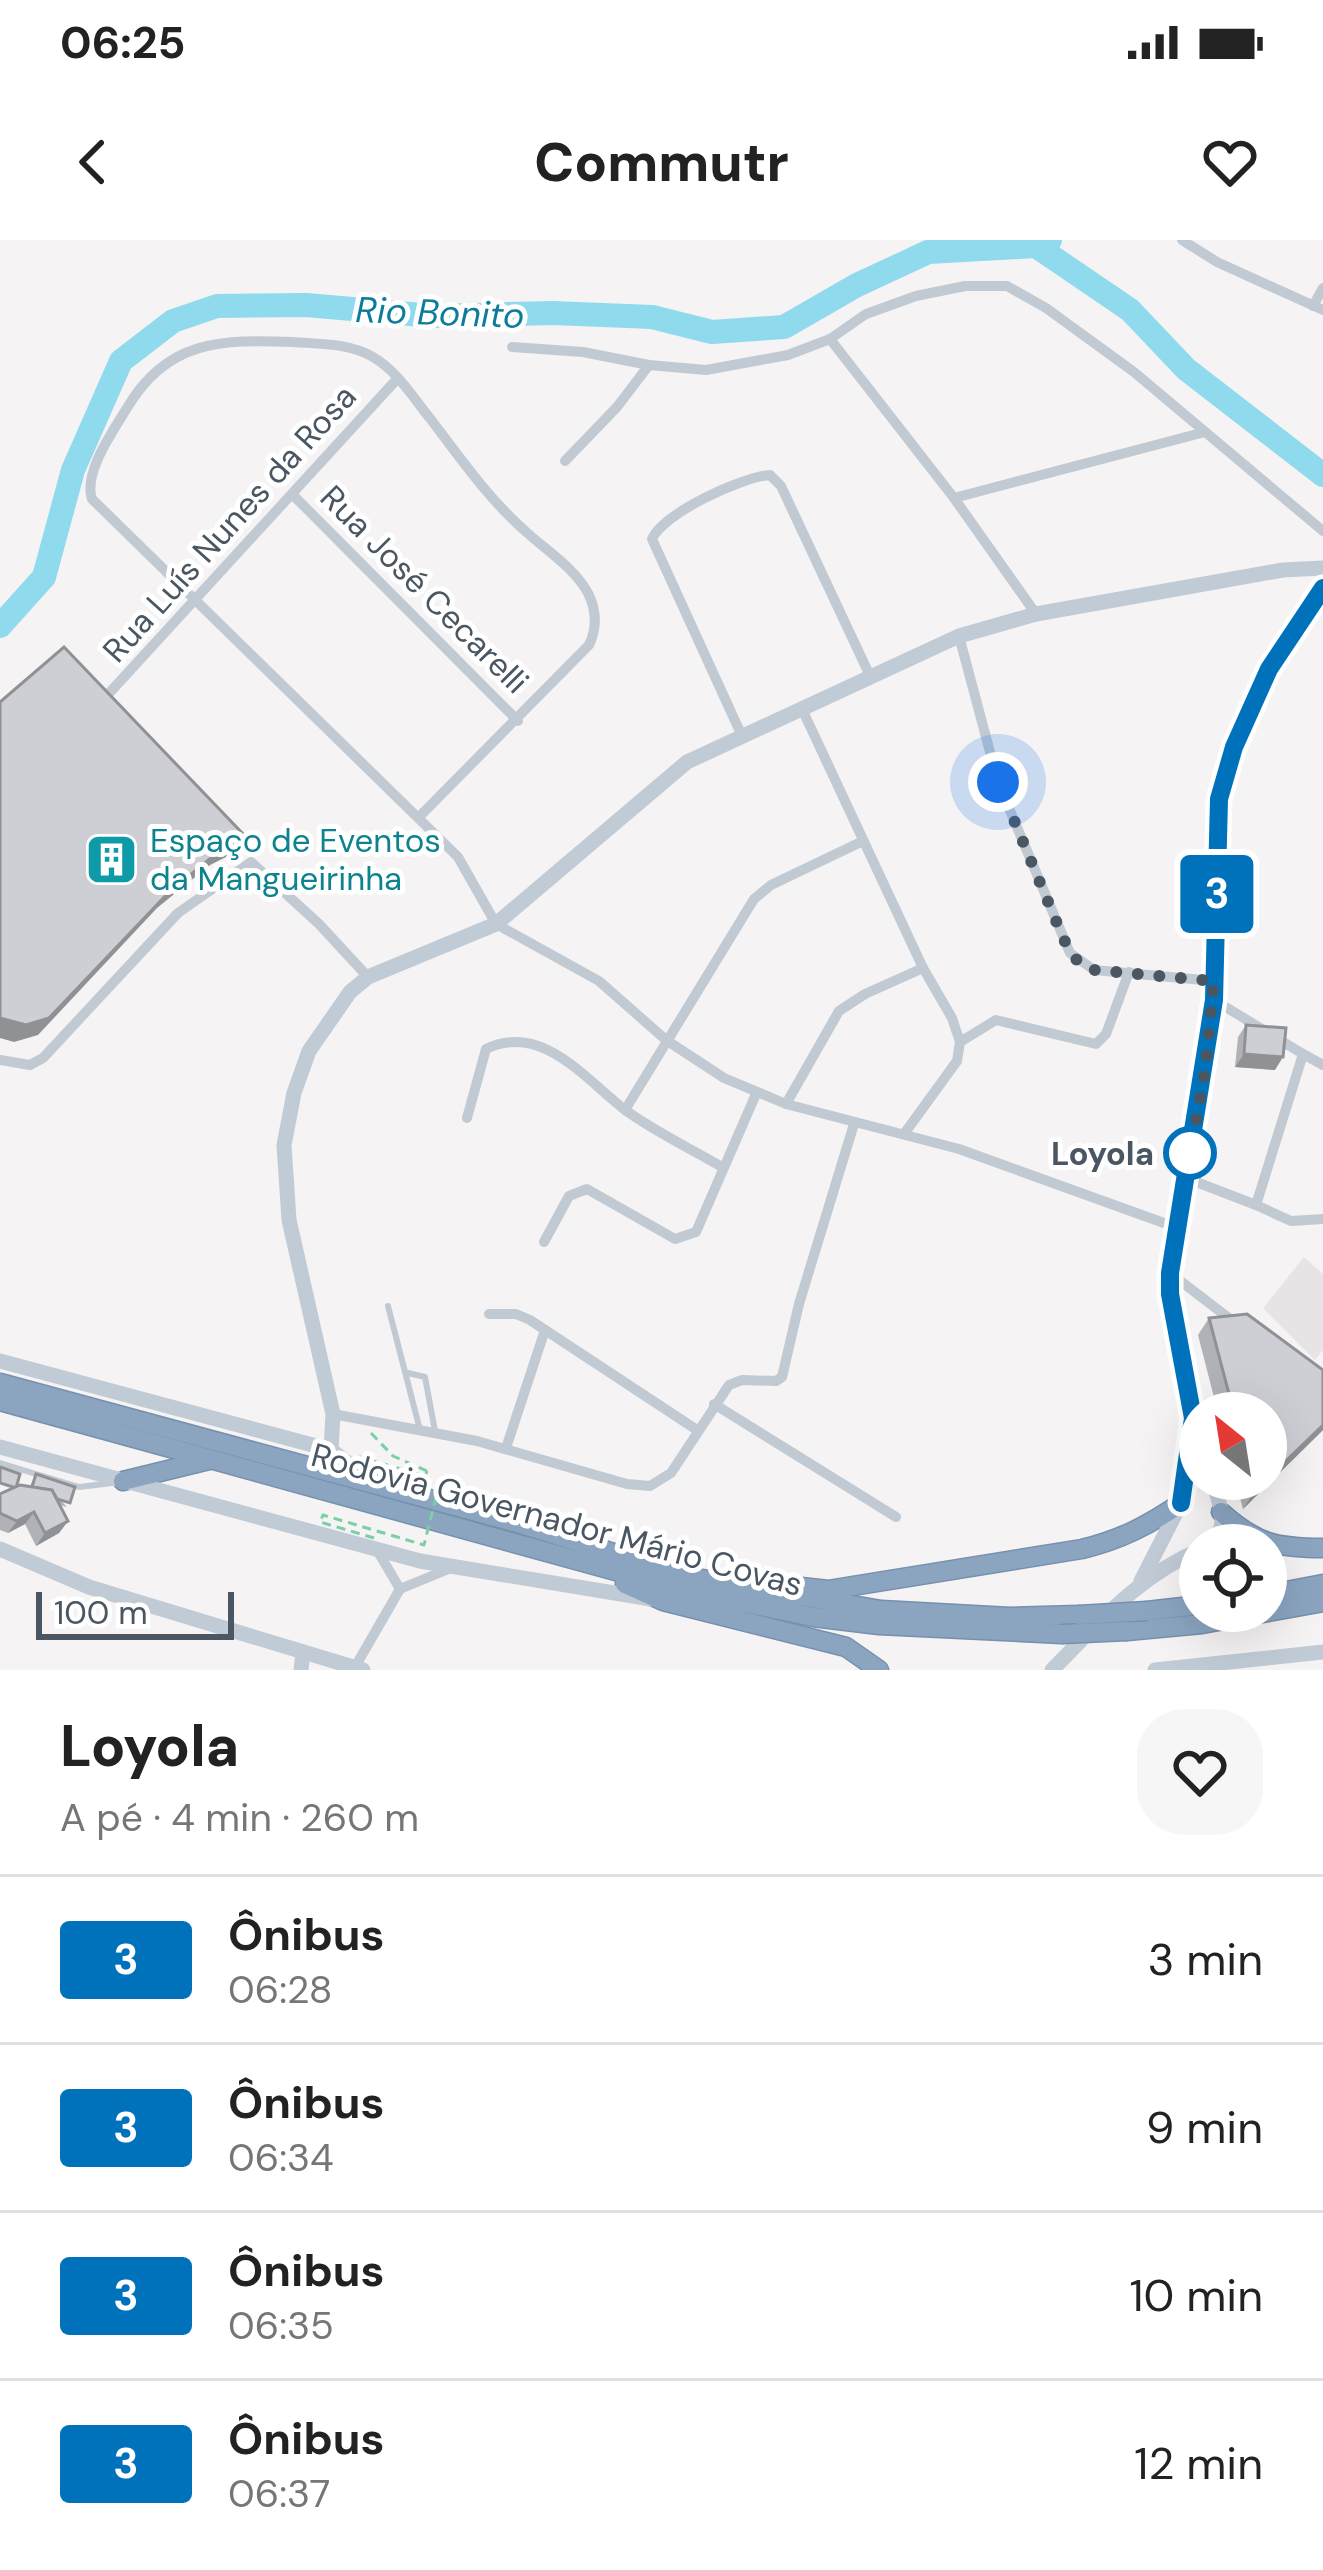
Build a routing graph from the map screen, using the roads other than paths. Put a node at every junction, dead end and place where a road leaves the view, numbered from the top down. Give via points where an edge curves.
1 (1182, 240) edge
2 (1323, 288) edge
3 (1318, 308) edge
4 (830, 339) junction
5 (512, 347) dead end
6 (649, 365) junction
7 (398, 378) junction
8 (1205, 432) junction
9 (566, 461) dead end
10 (293, 495) junction
11 (954, 498) junction
12 (1323, 531) edge
13 (1323, 568) edge
14 (1323, 588) edge
15 (198, 600) junction
16 (1036, 614) junction
17 (959, 636) junction
18 (871, 678) junction
19 (86, 689) edge
20 (99, 704) junction
21 (802, 710) junction
22 (115, 720) edge
23 (518, 721) junction
24 (742, 736) junction
25 (418, 817) junction
26 (863, 841) junction
27 (236, 846) edge
28 (251, 862) junction
29 (496, 924) junction
30 (923, 968) junction
31 (1129, 971) junction
32 (368, 977) junction
33 (1214, 981) junction
34 (1214, 1000) junction
35 (666, 1040) junction
36 (960, 1042) junction
37 (1303, 1054) junction
38 (0, 1060) edge
39 (1323, 1065) edge
40 (756, 1094) junction
41 (786, 1104) junction
42 (625, 1110) junction
43 (467, 1118) dead end
44 (854, 1124) junction
45 (904, 1134) junction
46 (722, 1167) junction
47 (1186, 1178) junction
48 (1256, 1205) junction
49 (1323, 1219) edge
50 (1175, 1227) junction
51 (544, 1242) dead end
52 (1170, 1273) junction
53 (388, 1306) dead end
54 (489, 1313) dead end
55 (1242, 1327) edge
56 (545, 1330) junction
57 (0, 1361) edge
58 (408, 1373) junction
59 (0, 1383) edge
60 (1188, 1392) edge
61 (0, 1401) edge
62 (714, 1404) junction
63 (333, 1414) junction
64 (698, 1430) junction
65 (420, 1431) junction
66 (436, 1434) junction
67 (0, 1447) edge
68 (506, 1448) junction
69 (331, 1450) junction
70 (213, 1459) junction
71 (0, 1463) edge
72 (122, 1481) junction
73 (378, 1487) junction
74 (1179, 1498) edge
75 (1218, 1500) edge
76 (1177, 1510) junction
77 (1222, 1512) junction
78 (896, 1517) dead end
79 (1221, 1524) edge
80 (1179, 1540) edge
81 (375, 1544) junction
82 (1323, 1548) edge
83 (0, 1550) edge
84 (1179, 1559) edge
85 (574, 1561) junction
86 (454, 1567) junction
87 (692, 1577) junction
88 (1139, 1584) junction
89 (1323, 1584) edge
90 (400, 1589) junction
91 (1287, 1591) edge
92 (663, 1601) junction
93 (1323, 1602) edge
94 (1179, 1607) edge
95 (303, 1652) junction
96 (1323, 1652) edge
97 (359, 1669) edge
98 (301, 1670) edge
99 (879, 1670) edge
100 (1052, 1670) edge
101 (1155, 1670) edge

1 - 3 street
2 - 3 street
4 - 6 street via 706,370
4 - 8 street via 866,314 916,296 1007,286 1096,343
4 - 11 street
5 - 6 street
6 - 9 street
7 - 10 street, Rua Luís Nunes da Rosa
7 - 15 street via 347,347 236,339 196,348 149,376 123,413 89,494
7 - 23 street via 485,489 588,593 596,630 589,645
8 - 11 street
8 - 12 street
10 - 15 street, Rua Luís Nunes da Rosa
10 - 23 street, Rua José Cecarelli
11 - 16 street
13 - 16 street
14 - 33 street via 1269,669 1225,773 1215,835
15 - 20 street, Rua Luís Nunes da Rosa
15 - 25 street
16 - 17 street
17 - 18 street
17 - 31 street via 998,782 1070,953 1094,970
18 - 21 street
18 - 24 street via 776,478 747,480 668,518 653,547
19 - 20 street
20 - 22 street
21 - 24 street
21 - 26 street
23 - 25 street
24 - 29 street via 670,773
25 - 29 street via 466,867
26 - 30 street
26 - 35 street via 754,899
27 - 28 street
28 - 32 street
28 - 38 street via 178,913 43,1058 30,1065
29 - 32 street
29 - 35 street via 599,980
30 - 36 street
30 - 41 street via 839,1011
31 - 33 street
31 - 36 street via 1096,1044 995,1020
32 - 63 street via 309,1051 284,1145 290,1220
33 - 34 street
34 - 37 street
34 - 47 street
35 - 40 street
35 - 42 street
36 - 45 street via 952,1070
37 - 39 street
37 - 48 street
40 - 41 street
40 - 46 street
41 - 44 street
42 - 43 street via 548,1049 495,1045 482,1053
42 - 46 street
44 - 45 street
44 - 62 street via 782,1377 734,1382
45 - 50 street
46 - 51 street via 689,1237 675,1239 587,1189 569,1196
47 - 48 street
47 - 50 street
48 - 49 street via 1291,1221
50 - 52 street
52 - 55 street
52 - 60 street
53 - 58 lane
54 - 56 street via 516,1314
56 - 64 street
56 - 68 street
57 - 69 street
58 - 65 lane
58 - 66 lane via 425,1377
59 - 73 highway, Rodovia Governador Mário Covas
61 - 70 highway, Rodovia Governador Mário Covas
62 - 64 street
62 - 78 street
63 - 65 street
63 - 69 street
64 - 68 street via 671,1473 650,1486
65 - 66 street
66 - 68 street
67 - 72 street
69 - 73 street
70 - 72 highway
70 - 85 highway, Rodovia Governador Mário Covas
71 - 72 lane via 79,1487
72 - 81 street
73 - 87 highway, Rodovia Governador Mário Covas
74 - 76 street
75 - 77 street
76 - 77 street via 1188,1498 1205,1498
76 - 80 street
76 - 87 highway via 1115,1541 828,1590
76 - 88 street
77 - 79 street
77 - 82 highway via 1270,1545
81 - 86 street
81 - 90 street
83 - 95 street via 89,1587
84 - 88 street
85 - 92 highway
85 - 93 highway, Rodovia Governador Mário Covas, bridge via 813,1617 942,1631 1127,1630
86 - 90 street
86 - 92 street
87 - 94 highway, Rodovia Governador Mário Covas, bridge via 881,1610 988,1616
88 - 100 street
89 - 91 highway
90 - 97 street
92 - 99 highway via 846,1647
95 - 97 street
95 - 98 street
96 - 101 street

